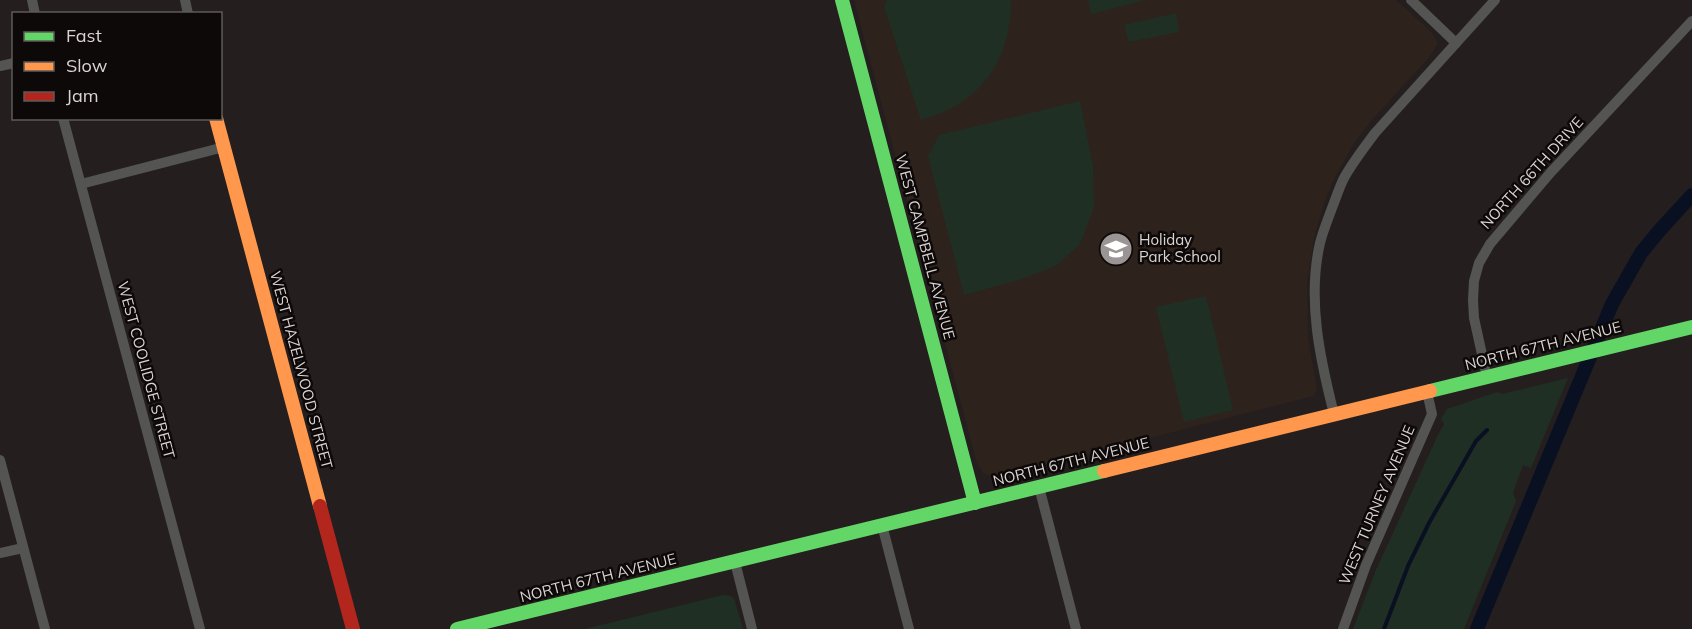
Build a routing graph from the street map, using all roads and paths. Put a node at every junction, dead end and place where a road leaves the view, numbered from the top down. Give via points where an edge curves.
1 (842, 0) edge
2 (1411, 0) edge
3 (1495, 0) edge
4 (1692, 21) edge
5 (1456, 43) junction
6 (64, 120) edge
7 (217, 120) edge
8 (224, 147) junction
9 (81, 184) junction
10 (1692, 327) edge
11 (1487, 377) junction
12 (1427, 392) junction
13 (1334, 414) junction
14 (0, 460) edge
15 (1039, 487) junction
16 (975, 503) junction
17 (882, 525) junction
18 (23, 548) junction
19 (0, 554) edge
20 (735, 562) junction
21 (45, 629) edge
22 (200, 629) edge
23 (353, 629) edge
24 (457, 629) edge
25 (752, 629) edge
26 (909, 629) edge
27 (1076, 629) edge
28 (1342, 629) edge

1 - 16 main road, WEST CAMPBELL AVENUE
2 - 5 street
3 - 5 street
4 - 11 street, NORTH 66TH DRIVE via 1551,172 1490,244 1479,263 1474,281 1474,318
5 - 13 street via 1359,155 1344,179 1326,225 1317,270 1317,332
6 - 9 street, WEST COOLIDGE STREET
7 - 8 main road, WEST HAZELWOOD STREET
8 - 9 street
8 - 23 main road, WEST HAZELWOOD STREET
9 - 22 street, WEST COOLIDGE STREET
10 - 11 main road, NORTH 67TH AVENUE
11 - 12 main road, NORTH 67TH AVENUE
12 - 13 main road, NORTH 67TH AVENUE
12 - 28 street, WEST TURNEY AVENUE via 1432,414
13 - 15 main road, NORTH 67TH AVENUE
14 - 18 street
15 - 16 main road, NORTH 67TH AVENUE
15 - 27 street
16 - 17 main road, NORTH 67TH AVENUE
17 - 20 main road, NORTH 67TH AVENUE
17 - 26 street
18 - 19 street
18 - 21 street
20 - 24 main road, NORTH 67TH AVENUE
20 - 25 street

